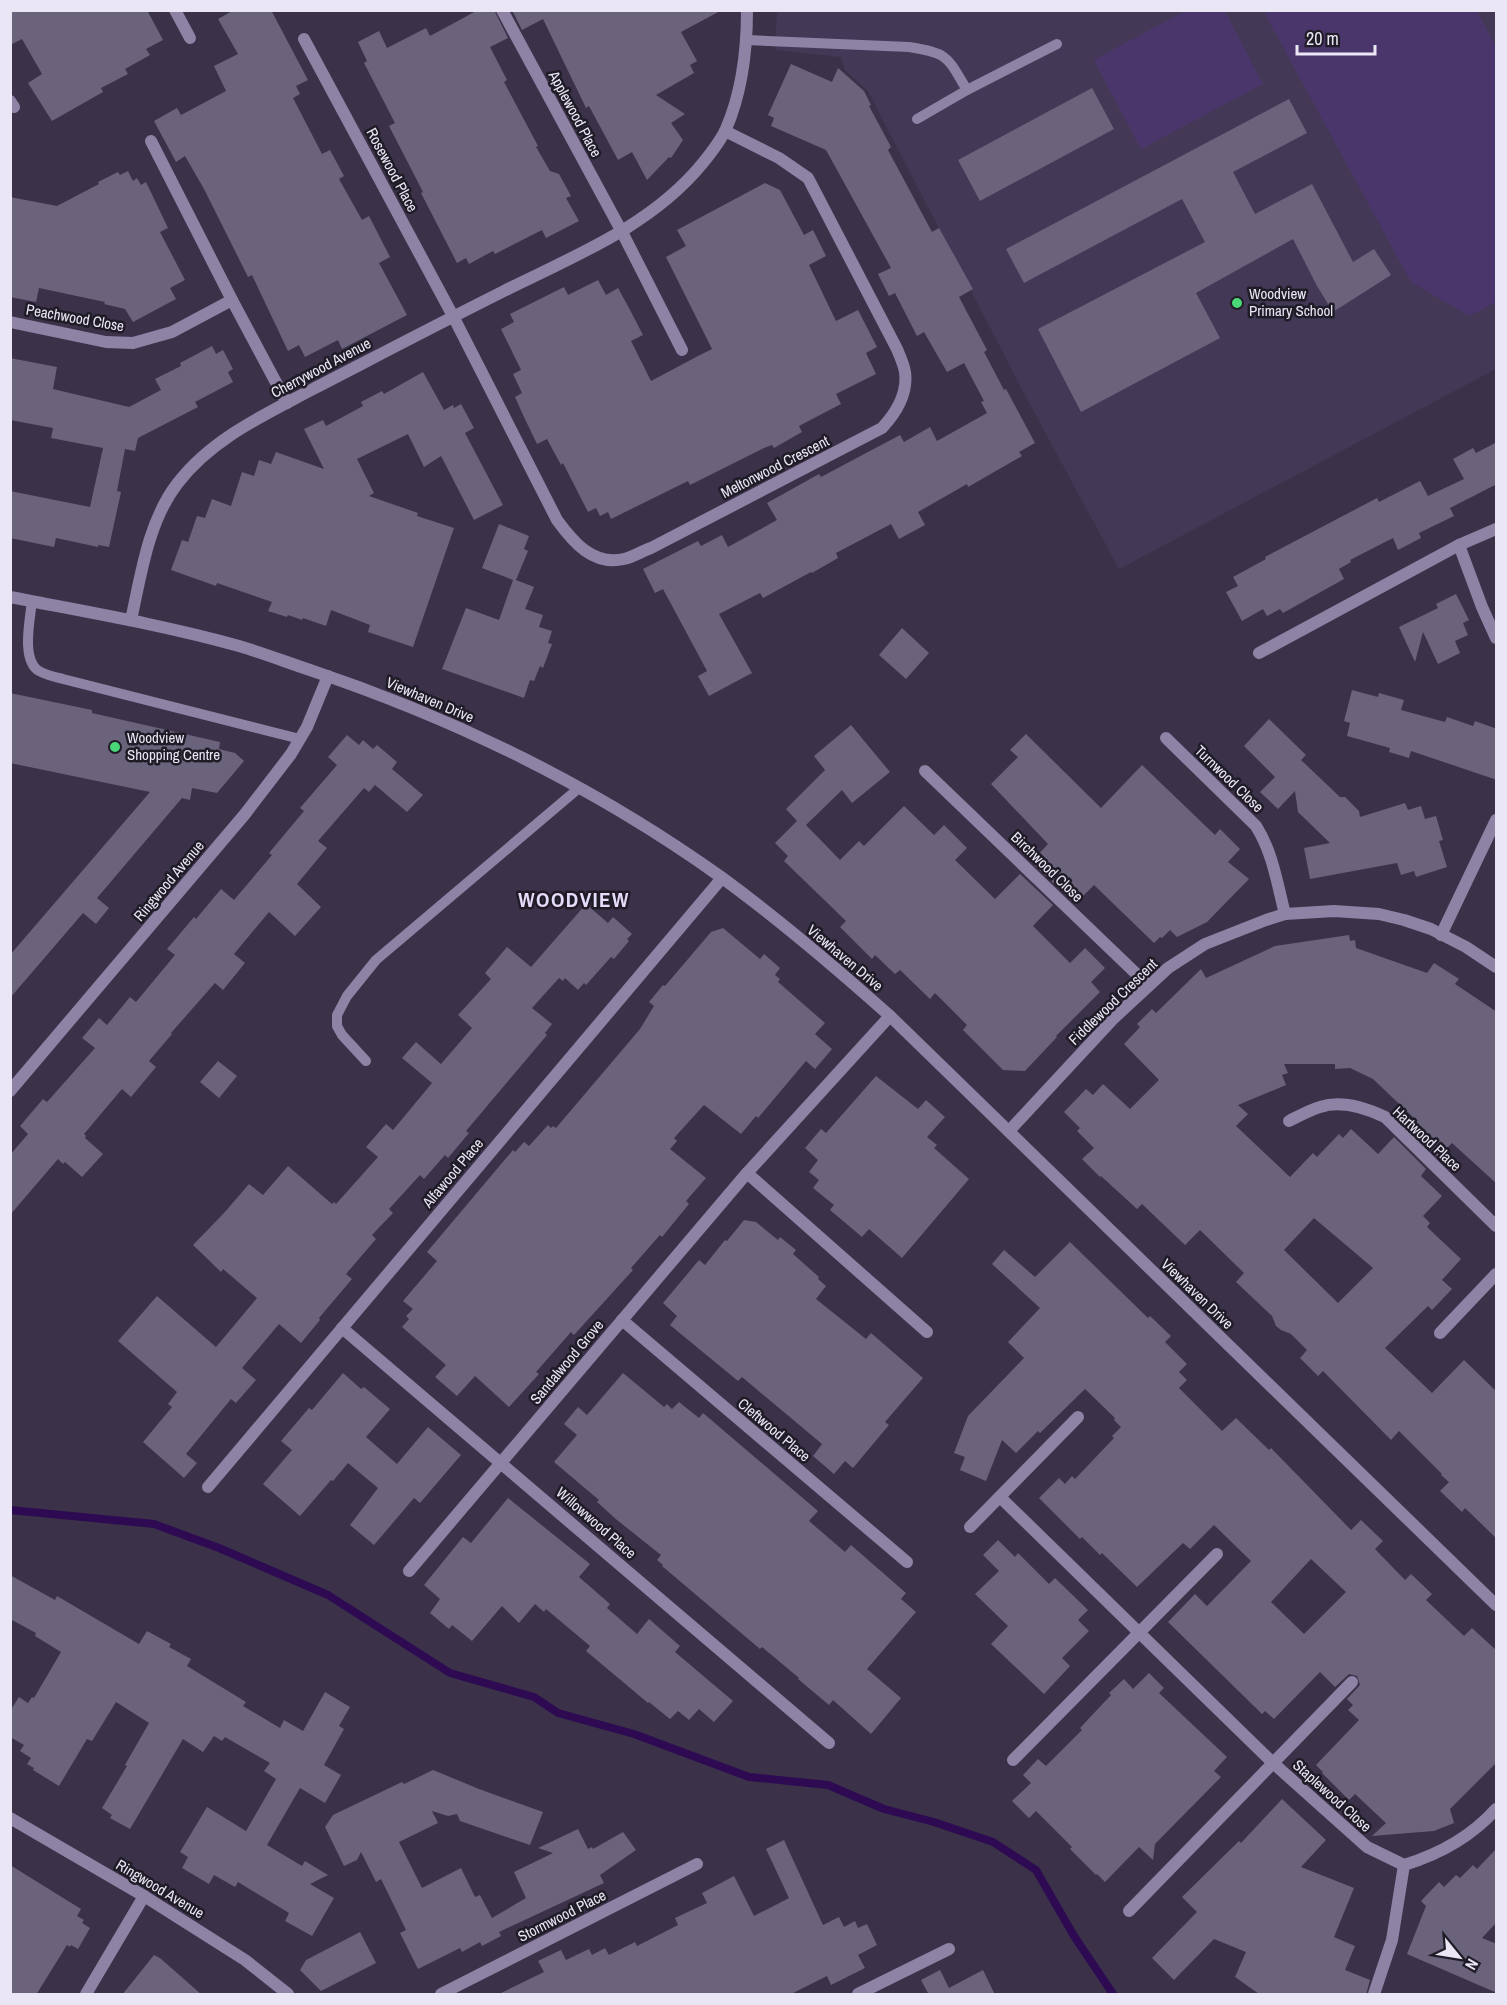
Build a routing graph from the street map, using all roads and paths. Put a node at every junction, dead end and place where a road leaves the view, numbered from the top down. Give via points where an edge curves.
1 (175, 10) edge
2 (502, 10) edge
3 (747, 10) edge
4 (190, 38) dead end
5 (304, 39) dead end
6 (747, 40) junction
7 (1057, 44) dead end
8 (967, 90) junction
9 (917, 119) dead end
10 (725, 131) junction
11 (151, 141) dead end
12 (622, 232) junction
13 (232, 300) junction
14 (453, 316) junction
15 (10, 322) edge
16 (682, 350) dead end
17 (287, 403) junction
18 (1497, 529) edge
19 (1459, 545) junction
20 (10, 597) edge
21 (32, 601) junction
22 (130, 620) junction
23 (1497, 638) edge
24 (1259, 653) dead end
25 (328, 676) junction
26 (1166, 738) dead end
27 (300, 740) junction
28 (925, 771) dead end
29 (579, 788) junction
30 (1497, 820) edge
31 (722, 878) junction
32 (1285, 914) junction
33 (1441, 935) junction
34 (1497, 967) edge
35 (1148, 985) junction
36 (890, 1016) junction
37 (366, 1061) dead end
38 (10, 1091) edge
39 (1289, 1121) dead end
40 (1009, 1131) junction
41 (747, 1173) junction
42 (1497, 1226) edge
43 (1497, 1274) edge
44 (622, 1320) junction
45 (342, 1328) junction
46 (927, 1332) dead end
47 (1440, 1333) dead end
48 (1078, 1418) dead end
49 (501, 1462) junction
50 (208, 1487) dead end
51 (1000, 1497) junction
52 (970, 1527) dead end
53 (1217, 1554) dead end
54 (907, 1562) dead end
55 (409, 1571) dead end
56 (1497, 1605) edge
57 (1139, 1632) junction
58 (1352, 1682) dead end
59 (829, 1743) dead end
60 (1013, 1760) dead end
61 (1273, 1763) junction
62 (1497, 1809) edge
63 (10, 1818) edge
64 (697, 1864) dead end
65 (1404, 1865) junction
66 (144, 1896) junction
67 (1129, 1911) dead end
68 (949, 1949) dead end
69 (86, 1995) edge
70 (288, 1995) edge
71 (441, 1995) edge
72 (858, 1995) edge
73 (1374, 1995) edge

1 - 4 street
2 - 12 street, Applewood Place
3 - 6 street, Cherrywood Avenue
5 - 14 street, Rosewood Place
6 - 8 lane via 933,51 948,59
6 - 10 street, Cherrywood Avenue
7 - 8 lane
8 - 9 lane
10 - 12 street, Cherrywood Avenue via 689,180
10 - 14 street, Meltonwood Crescent via 796,168 808,178 821,200 905,372 900,404 882,428 651,548 623,560 605,559 590,555 573,542 557,520
11 - 13 street
12 - 14 street, Cherrywood Avenue
12 - 16 street
13 - 15 street, Peachwood Close via 172,332 133,343 106,342
13 - 17 street
14 - 17 street, Cherrywood Avenue
17 - 22 street, Cherrywood Avenue via 219,442 176,485 146,551
18 - 19 street
19 - 23 street
19 - 24 street
20 - 21 street, Viewhaven Drive
21 - 22 street, Viewhaven Drive
21 - 27 lane via 29,659 40,672
22 - 25 street, Viewhaven Drive via 240,646
25 - 27 street, Ringwood Avenue
25 - 29 street, Viewhaven Drive via 406,704 506,749
26 - 32 street, Turnwood Close via 1256,826 1271,856
27 - 38 street, Ringwood Avenue via 245,814
28 - 35 street, Birchwood Close
29 - 31 street, Viewhaven Drive via 626,814
29 - 37 lane via 376,960 347,996 337,1015 337,1026
30 - 33 street
31 - 36 street, Viewhaven Drive via 823,956
31 - 45 street, Alfawood Place
32 - 33 street, Fiddlewood Crescent via 1379,914
32 - 35 street, Fiddlewood Crescent via 1205,944
33 - 34 street, Fiddlewood Crescent
35 - 40 street, Fiddlewood Crescent
36 - 40 street, Viewhaven Drive
36 - 41 street, Sandalwood Grove
39 - 42 street, Hartwood Place via 1321,1106 1365,1108 1385,1117
40 - 56 street, Viewhaven Drive
41 - 44 street, Sandalwood Grove
41 - 46 street
43 - 47 street
44 - 49 street, Sandalwood Grove
44 - 54 street, Cleftwood Place
45 - 49 street, Willowwood Place
45 - 50 street, Alfawood Place
48 - 51 street
49 - 55 street, Sandalwood Grove
49 - 59 street, Willowwood Place
51 - 52 street
51 - 57 street, Staplewood Close
53 - 57 street
57 - 60 street
57 - 61 street, Staplewood Close
58 - 61 street, Staplewood Close
61 - 65 street, Staplewood Close via 1367,1847
61 - 67 street, Staplewood Close
62 - 65 street via 1459,1842
63 - 66 street, Ringwood Avenue
64 - 71 street, Stormwood Place
65 - 73 street via 1392,1940
66 - 69 street
66 - 70 street, Ringwood Avenue via 244,1960
68 - 72 street

